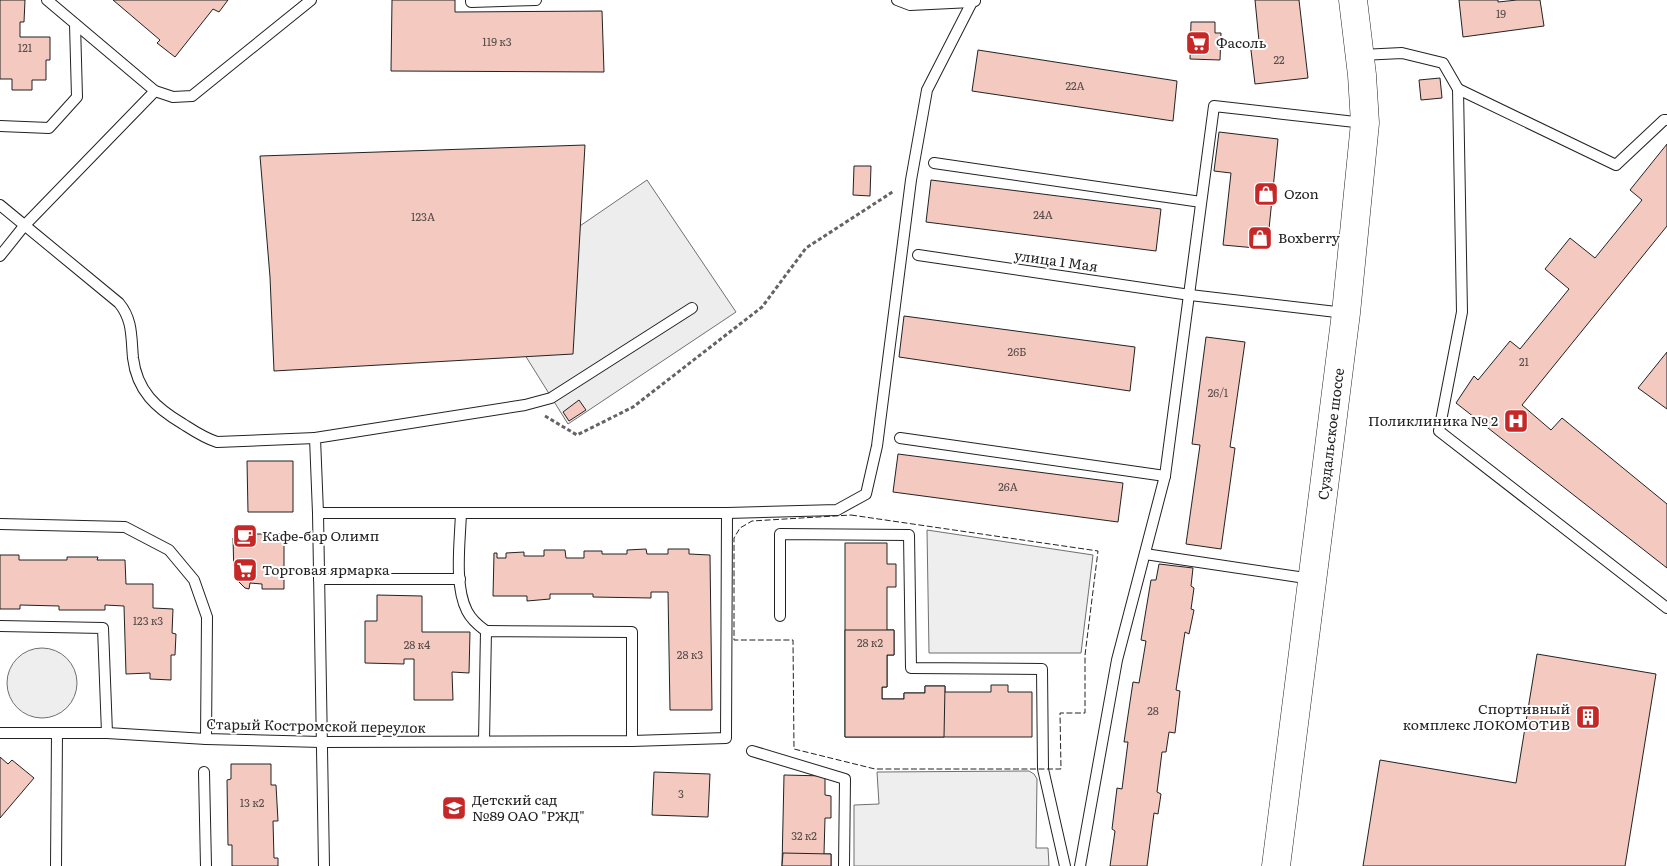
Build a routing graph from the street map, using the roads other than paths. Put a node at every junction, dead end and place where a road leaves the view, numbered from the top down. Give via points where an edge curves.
1 (311, 0) edge
2 (471, 0) edge
3 (536, 0) edge
4 (898, 0) edge
5 (1353, 0) edge
6 (49, 1) edge
7 (974, 1) edge
8 (75, 24) junction
9 (1360, 55) junction
10 (1458, 89) junction
11 (154, 91) junction
12 (1667, 120) edge
13 (1365, 123) junction
14 (0, 126) edge
15 (934, 163) dead end
16 (1201, 202) junction
17 (0, 205) edge
18 (24, 226) junction
19 (918, 255) dead end
20 (0, 256) edge
21 (1190, 295) junction
22 (692, 308) dead end
23 (1346, 313) junction
24 (315, 438) junction
25 (900, 438) dead end
26 (1165, 476) junction
27 (318, 514) junction
28 (461, 514) junction
29 (727, 514) junction
30 (0, 524) edge
31 (1145, 554) junction
32 (319, 579) junction
33 (460, 579) junction
34 (1314, 580) junction
35 (1667, 608) edge
36 (780, 616) dead end
37 (0, 626) edge
38 (486, 631) junction
39 (0, 733) edge
40 (58, 733) junction
41 (107, 733) junction
42 (206, 739) junction
43 (632, 740) junction
44 (484, 741) junction
45 (321, 742) junction
46 (752, 751) dead end
47 (204, 772) dead end
48 (56, 866) edge
49 (206, 866) edge
50 (324, 866) edge
51 (844, 866) edge
52 (1065, 866) edge
53 (1080, 866) edge
54 (1276, 866) edge

1 - 11 lane via 192,96 173,97
2 - 3 lane
4 - 7 lane via 910,5
5 - 9 main road, Суздальское шоссе
6 - 8 lane
7 - 29 lane via 927,90 911,180 876,446 866,494 837,510
8 - 11 lane
8 - 14 lane via 77,97 49,128
9 - 10 lane via 1402,53 1443,63
9 - 13 main road, Суздальское шоссе
10 - 12 lane via 1616,165
10 - 35 lane via 1462,312 1439,430
11 - 18 lane
13 - 16 lane via 1214,106
13 - 23 main road, Суздальское шоссе
15 - 16 lane
16 - 21 lane
17 - 18 lane
18 - 20 lane
18 - 24 lane via 127,312 138,377 154,404 166,413 204,438 217,442
19 - 21 lane, улица 1 Мая
21 - 23 lane, улица 1 Мая
21 - 26 lane
22 - 24 lane via 551,398 525,405
23 - 34 main road, Суздальское шоссе
24 - 27 lane
25 - 26 lane
26 - 31 lane
27 - 28 lane
27 - 32 lane
28 - 29 lane
28 - 33 lane
29 - 43 lane, Старый Костромской переулок via 726,738
30 - 42 lane via 124,527 169,550 194,580 207,617
31 - 34 lane
31 - 53 lane via 1116,660
32 - 33 lane
32 - 45 lane
33 - 38 lane via 467,612
34 - 54 main road, Суздальское шоссе
36 - 52 lane via 780,534 909,535 911,668 1042,669 1043,769
37 - 41 lane via 103,628
38 - 43 lane via 632,632
38 - 44 lane
39 - 40 lane, Старый Костромской переулок
40 - 41 lane, Старый Костромской переулок
40 - 48 lane
41 - 42 lane, Старый Костромской переулок
42 - 45 lane, Старый Костромской переулок
43 - 44 lane, Старый Костромской переулок
44 - 45 lane, Старый Костромской переулок
45 - 50 lane
46 - 51 lane via 845,779
47 - 49 lane

